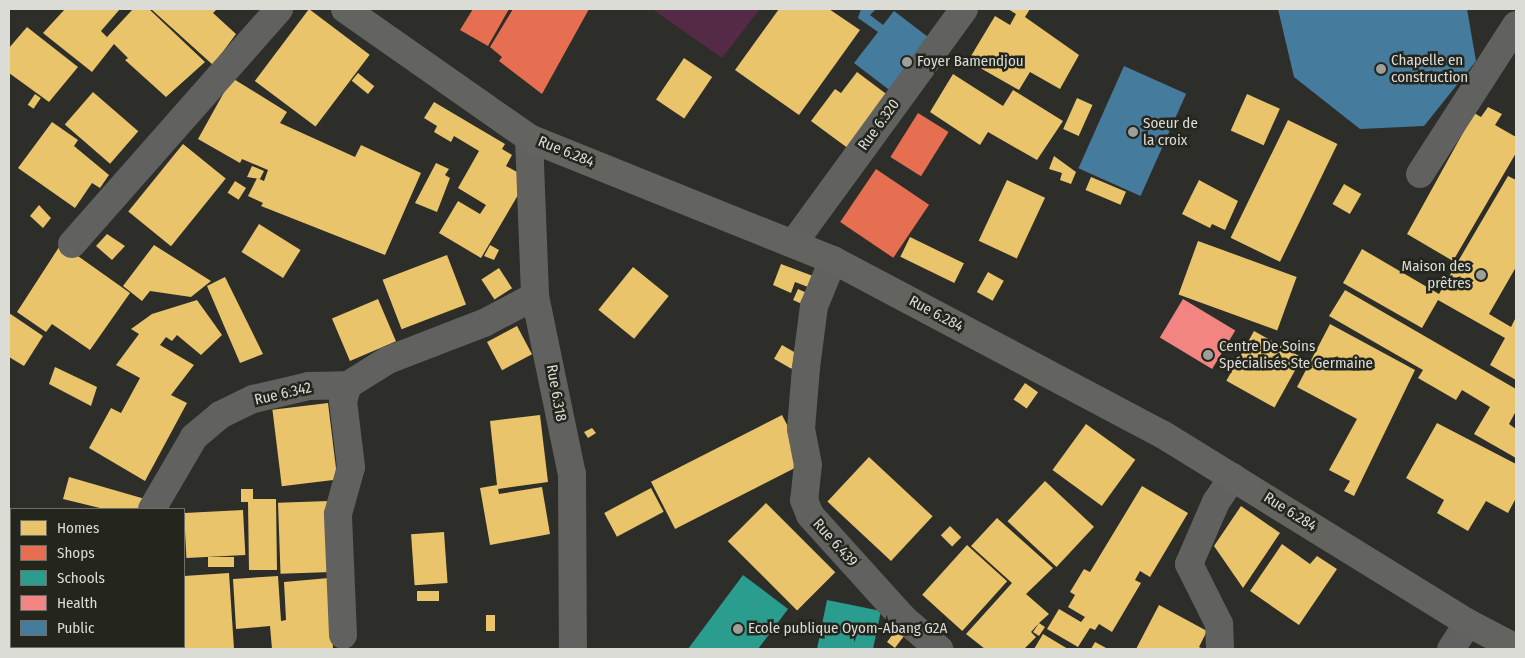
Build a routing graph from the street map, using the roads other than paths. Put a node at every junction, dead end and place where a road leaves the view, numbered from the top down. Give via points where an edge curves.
1 (279, 9) edge
2 (345, 9) edge
3 (964, 9) edge
4 (1516, 25) edge
5 (529, 138) junction
6 (1420, 174) dead end
7 (795, 241) junction
8 (72, 244) dead end
9 (833, 260) junction
10 (535, 296) junction
11 (348, 385) junction
12 (1233, 477) junction
13 (153, 508) edge
14 (1468, 623) junction
15 (343, 634) dead end
16 (1516, 648) edge
17 (573, 649) edge
18 (939, 649) edge
19 (1220, 649) edge
20 (1451, 649) edge

1 - 8 street
2 - 5 street, Rue 6.284
3 - 7 street, Rue 6.320
4 - 6 street
5 - 7 street, Rue 6.284
5 - 10 street, Rue 6.318
7 - 9 street, Rue 6.284
9 - 12 street, Rue 6.284 via 1162,434
9 - 18 street, Rue 6.439 via 814,306 806,368 801,429 808,464 804,500 810,515 903,618
10 - 11 street via 484,323 388,360
10 - 17 street, Rue 6.318 via 572,474
11 - 13 street, Rue 6.342 via 309,386 252,399 220,415 194,437
11 - 15 street via 343,401 351,467 338,514
12 - 14 street, Rue 6.284
12 - 19 street via 1216,502 1189,564 1219,624
14 - 16 street, Rue 6.284
14 - 20 street

